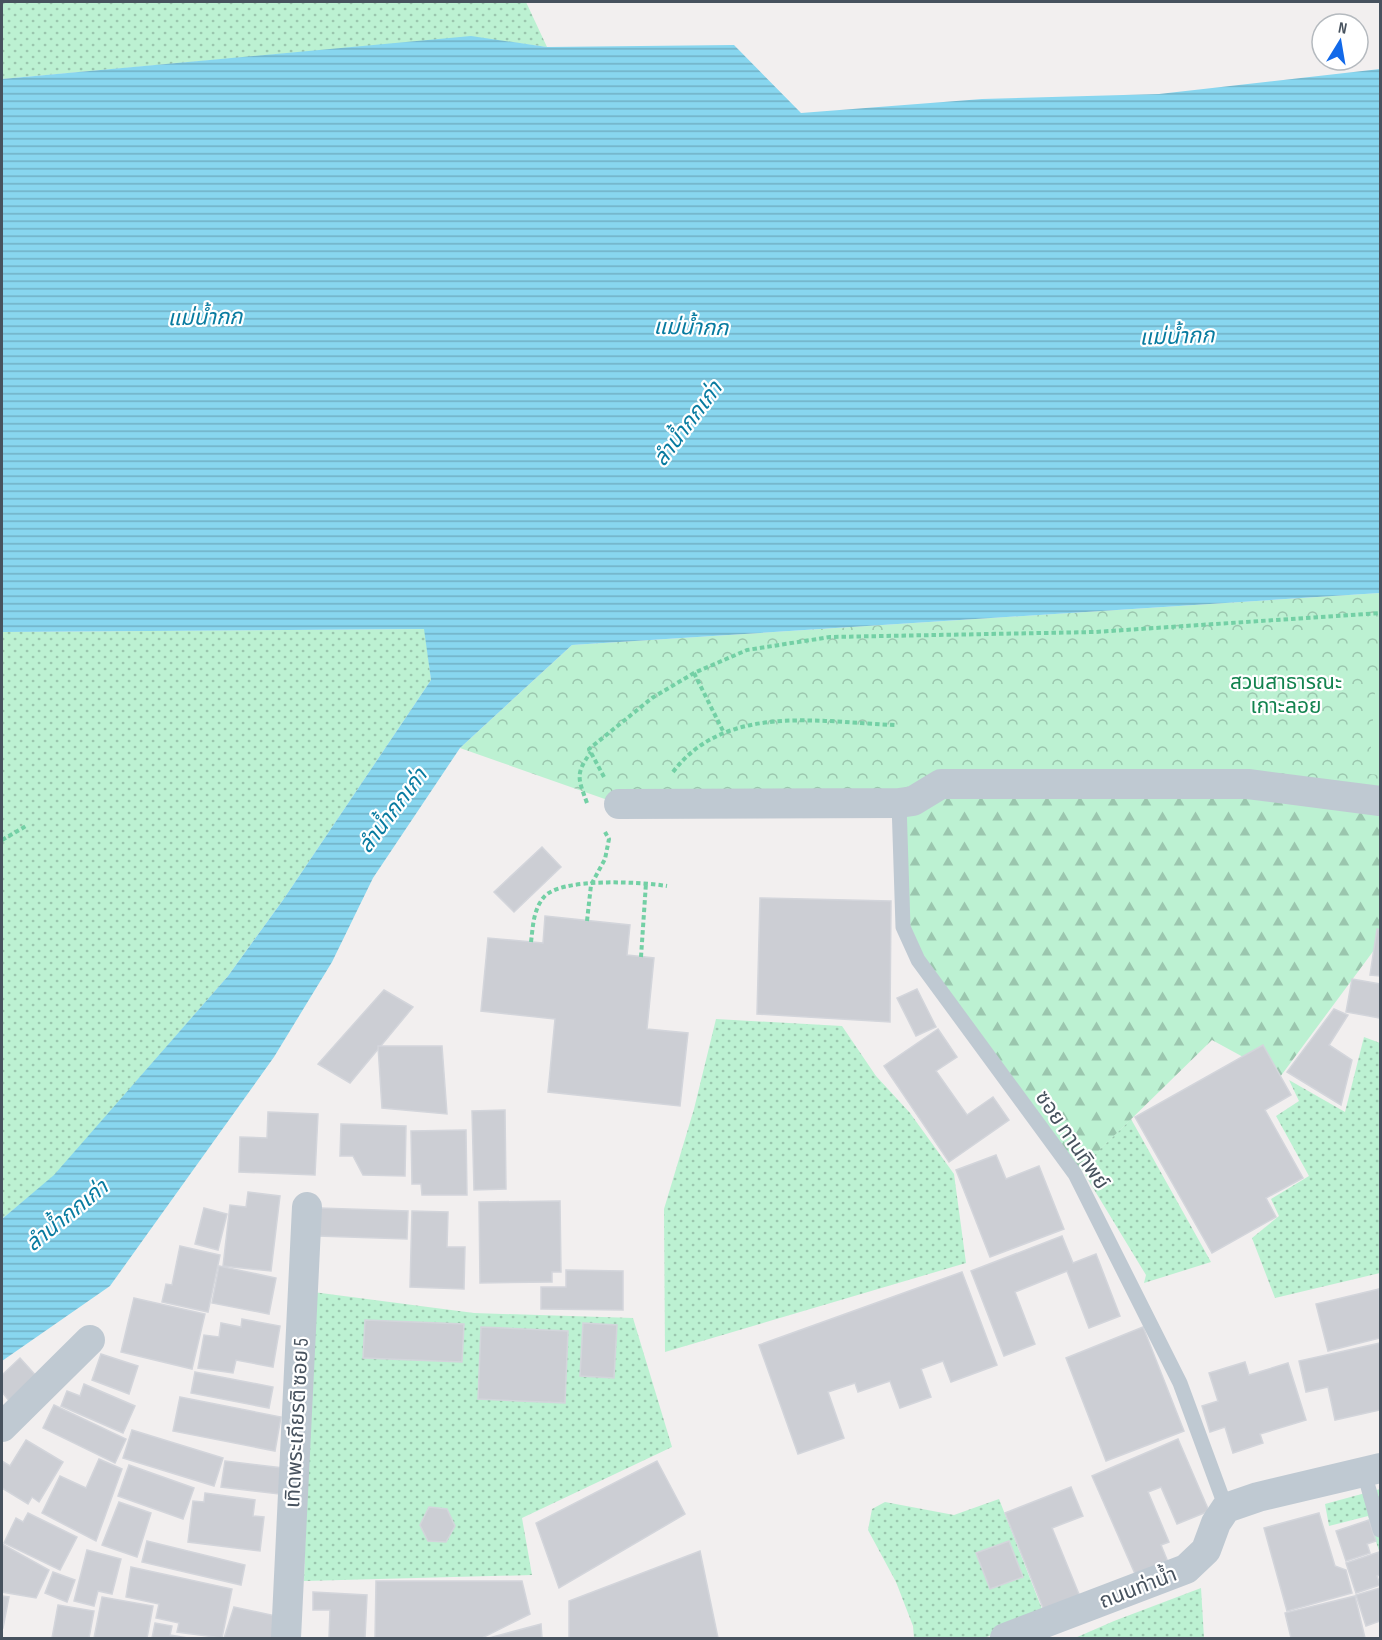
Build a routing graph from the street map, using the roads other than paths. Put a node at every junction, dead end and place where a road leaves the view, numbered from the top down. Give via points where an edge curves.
1 (1380, 801) edge
2 (899, 803) junction
3 (610, 815) road end
4 (307, 1207) dead end
5 (90, 1340) dead end
6 (2, 1427) edge
7 (1372, 1470) edge
8 (1226, 1508) junction
9 (1380, 1530) edge
10 (286, 1638) edge
11 (1005, 1638) edge

1 - 2 street via 1248,784 941,784 913,801
2 - 3 street via 661,803
2 - 8 lane, ซอย ทานทิพย์ via 903,927 918,960 1075,1174 1180,1383
4 - 10 street, เทิดพระเกียรติ ซอย 5
5 - 6 street
7 - 8 street
7 - 9 lane
8 - 11 street, ถนนท่าน้ำ via 1206,1550 1186,1569

